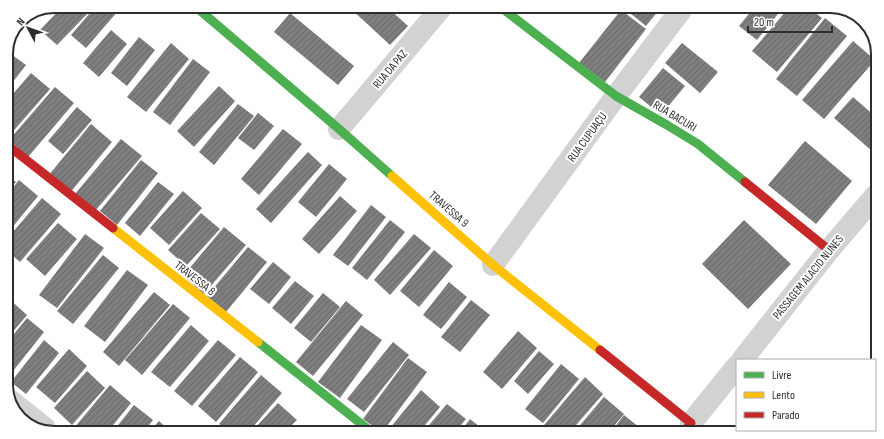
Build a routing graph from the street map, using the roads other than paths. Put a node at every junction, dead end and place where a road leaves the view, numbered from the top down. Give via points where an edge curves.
1 (203, 13) edge
2 (437, 13) edge
3 (508, 13) edge
4 (679, 13) edge
5 (616, 96) junction
6 (339, 129) junction
7 (13, 150) edge
8 (871, 201) edge
9 (830, 250) junction
10 (493, 265) junction
11 (743, 359) edge
12 (736, 367) edge
13 (20, 408) edge
14 (39, 423) edge
15 (364, 426) edge
16 (685, 426) edge
17 (689, 426) edge

1 - 6 street, TRAVESSA 9
2 - 6 street, RUA DA PAZ
3 - 5 street, RUA BACURI
4 - 5 street, RUA CUPUAÇU
5 - 9 street, RUA BACURI via 698,144
5 - 10 street, RUA CUPUAÇU
6 - 10 street, TRAVESSA 9
7 - 15 street, TRAVESSA 8
8 - 9 street, PASSAGEM ALACID NUNES
9 - 11 street, PASSAGEM ALACID NUNES
10 - 16 street, TRAVESSA 9
12 - 17 street
13 - 14 street

